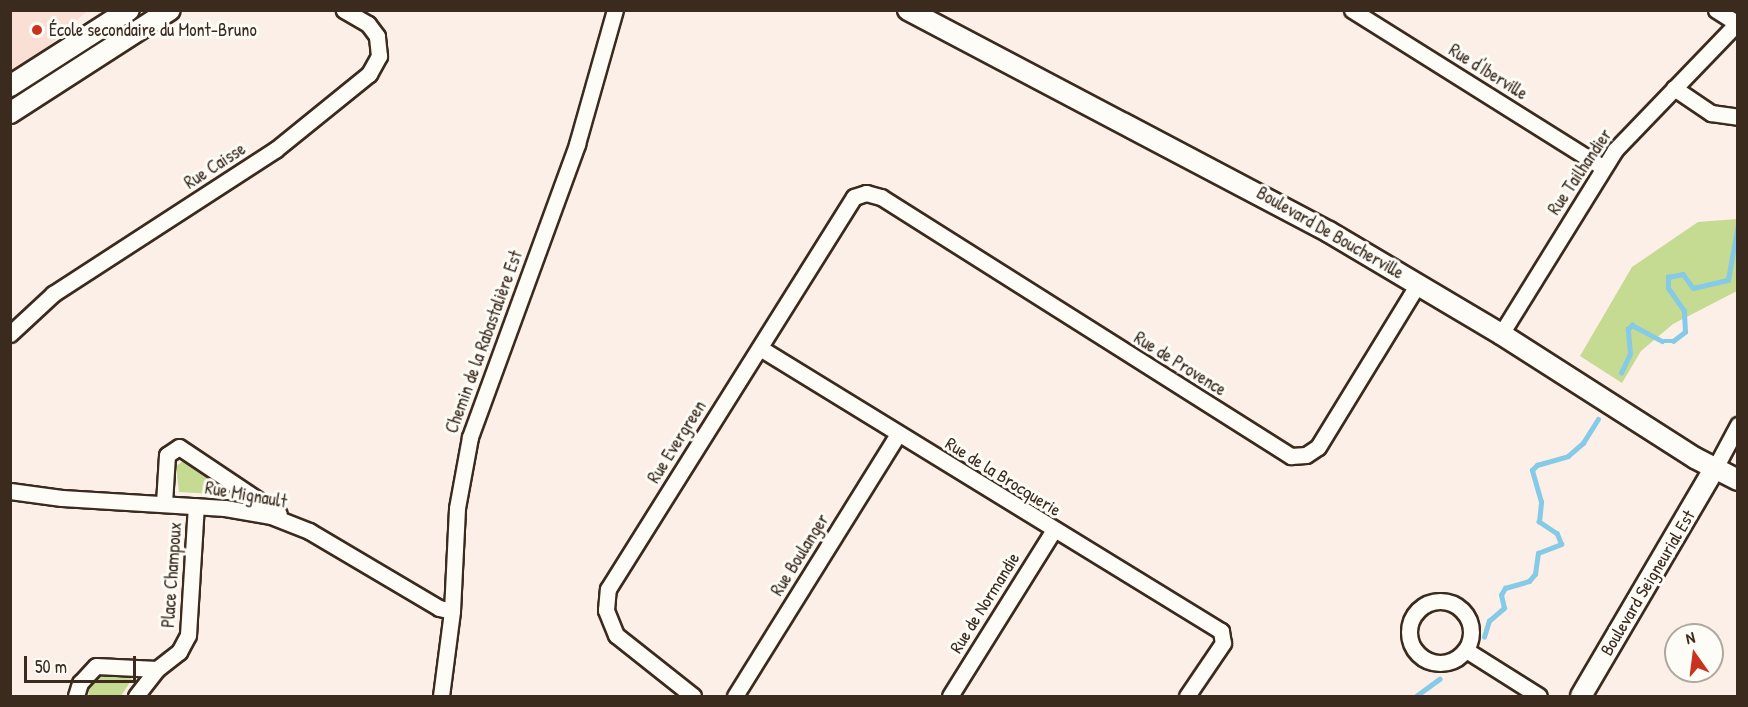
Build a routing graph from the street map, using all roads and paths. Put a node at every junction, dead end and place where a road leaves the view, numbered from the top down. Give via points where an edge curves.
1 (129, 10) edge
2 (170, 10) edge
3 (344, 10) edge
4 (615, 10) edge
5 (908, 10) edge
6 (1352, 10) edge
7 (1716, 10) edge
8 (1737, 23) edge
9 (10, 86) edge
10 (1674, 88) junction
11 (10, 113) edge
12 (1737, 117) edge
13 (1602, 167) junction
14 (860, 194) joint
15 (1418, 284) junction
16 (10, 334) edge
17 (1501, 334) junction
18 (760, 348) junction
19 (1737, 425) edge
20 (898, 434) junction
21 (1715, 468) junction
22 (1737, 480) edge
23 (10, 491) edge
24 (164, 503) junction
25 (196, 506) junction
26 (289, 521) junction
27 (1053, 531) junction
28 (452, 611) junction
29 (1466, 650) junction
30 (158, 669) junction
31 (76, 696) edge
32 (136, 696) edge
33 (441, 696) edge
34 (693, 696) edge
35 (735, 696) edge
36 (950, 696) edge
37 (1187, 696) edge
38 (1539, 696) edge
39 (1581, 696) edge

1 - 9 street
2 - 11 street
3 - 16 street, Rue Caisse via 368,24 377,36 380,56 369,74 275,150 53,294
4 - 28 street, Chemin de la Rabastalière Est via 584,126 470,437 457,508
5 - 15 street, Boulevard De Boucherville via 1212,167
6 - 13 street, Rue d'Iberville
7 - 8 street
8 - 10 street, Rue Tailhandier
10 - 12 street via 1711,113
10 - 13 street, Rue Tailhandier via 1635,125
13 - 17 street, Rue Tailhandier
14 - 15 street, Rue de Provence via 881,197 1291,456 1306,455 1318,447
14 - 18 street, Rue Evergreen via 838,218
15 - 17 street, Boulevard De Boucherville
17 - 21 street, Boulevard De Boucherville
18 - 20 street, Rue de la Brocquerie
18 - 34 street, Rue Evergreen via 617,572 607,596 609,623 620,641
19 - 21 street
20 - 27 street, Rue de la Brocquerie
20 - 35 street, Rue Boulanger
21 - 22 street, Boulevard De Boucherville
21 - 39 street, Boulevard Seigneurial Est
23 - 24 street, Rue Mignault
24 - 25 street, Rue Mignault
24 - 26 street via 167,455 179,447
25 - 26 street, Rue Mignault via 241,510
25 - 30 street, Place Champoux via 188,635 179,652
26 - 28 street, Rue Mignault via 439,608
27 - 36 street, Rue de Normandie
27 - 37 street, Rue de la Brocquerie via 1221,631 1224,638
28 - 33 street, Chemin de la Rabastalière Est
29 - 29 street via 1471,631 1464,612 1446,602 1426,604 1418,610 1409,629 1413,649 1420,657 1439,664 1458,658
29 - 38 street
30 - 31 street via 96,666 80,682
30 - 32 street, Place Champoux

